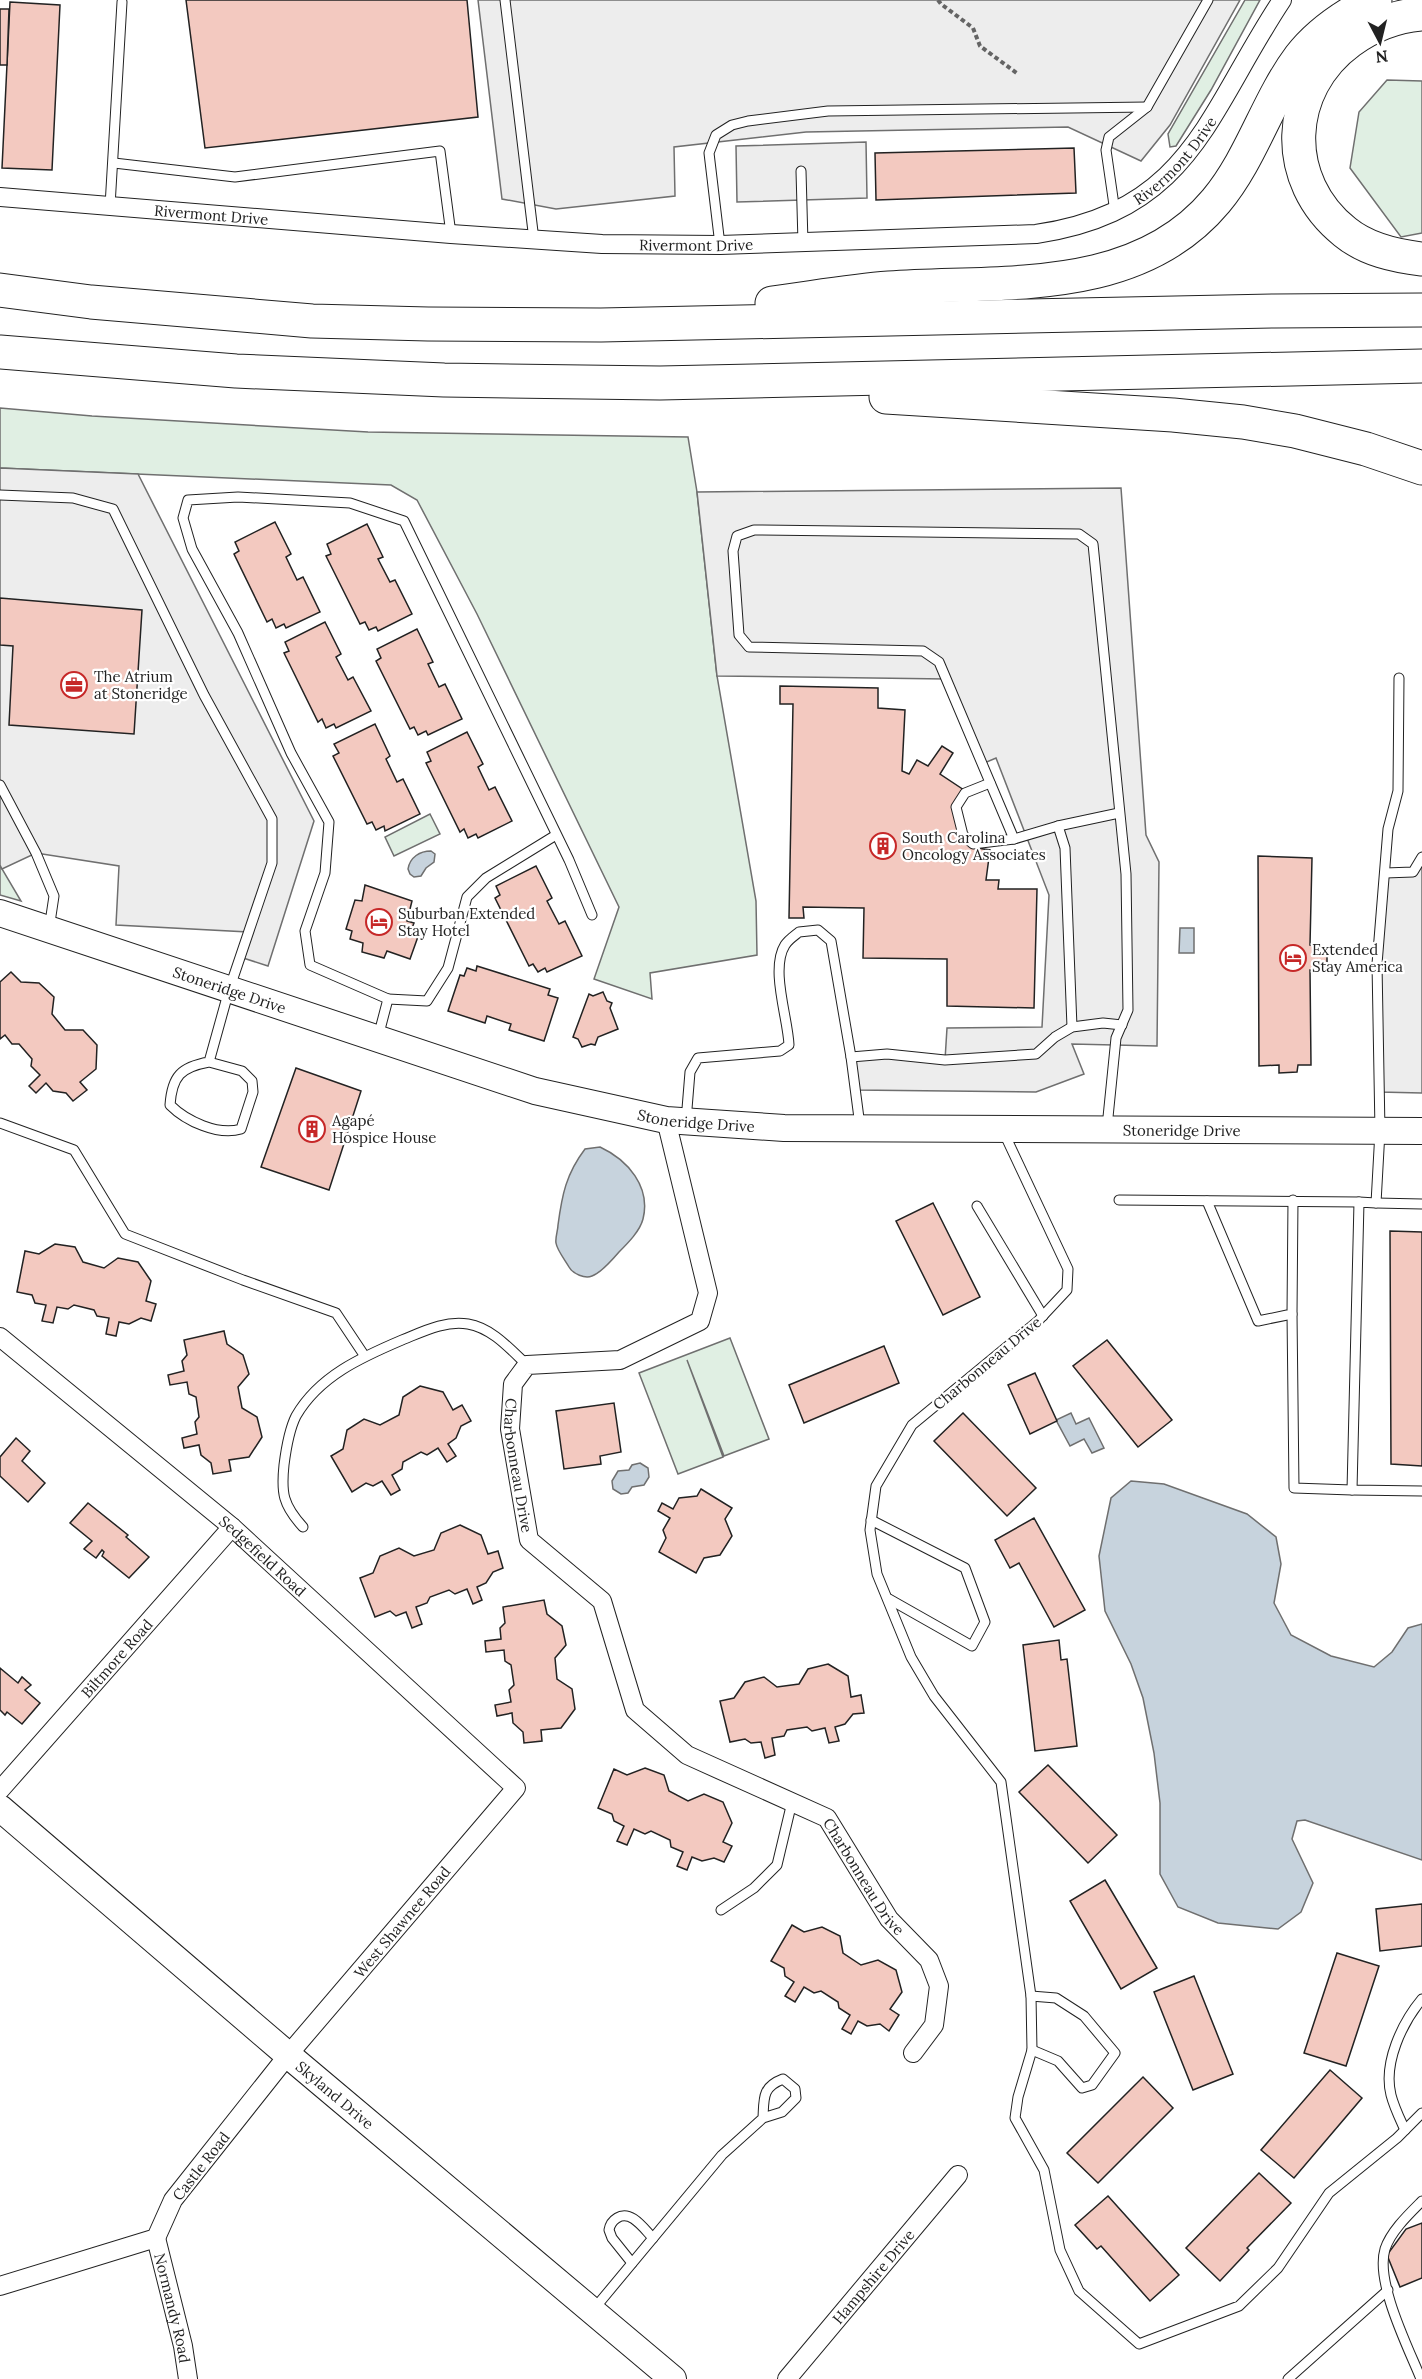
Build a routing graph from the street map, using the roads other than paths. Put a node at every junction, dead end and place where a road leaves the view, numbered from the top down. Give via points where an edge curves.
1 (505, 0) edge
2 (1208, 0) edge
3 (1282, 0) edge
4 (1375, 0) edge
5 (122, 2) dead end
6 (1422, 14) edge
7 (1147, 107) junction
8 (114, 163) junction
9 (801, 171) dead end
10 (0, 197) edge
11 (110, 206) junction
12 (1115, 212) junction
13 (451, 234) junction
14 (534, 240) junction
15 (803, 243) junction
16 (720, 245) junction
17 (1422, 259) edge
18 (0, 290) edge
19 (1422, 310) edge
20 (601, 325) junction
21 (0, 352) edge
22 (1422, 366) edge
23 (660, 383) junction
24 (1422, 468) edge
25 (0, 495) edge
26 (1399, 678) dead end
27 (990, 783) junction
28 (0, 785) edge
29 (1119, 813) junction
30 (1058, 826) junction
31 (556, 835) junction
32 (1014, 839) junction
33 (1422, 857) edge
34 (1384, 873) junction
35 (0, 914) edge
36 (592, 915) dead end
37 (49, 930) junction
38 (229, 990) junction
39 (388, 999) junction
40 (1122, 1025) junction
41 (1071, 1027) junction
42 (378, 1039) junction
43 (851, 1056) junction
44 (210, 1062) junction
45 (676, 1121) junction
46 (0, 1123) edge
47 (860, 1128) junction
48 (1002, 1129) junction
49 (1107, 1129) junction
50 (1380, 1131) junction
51 (1422, 1131) edge
52 (1119, 1200) dead end
53 (1293, 1200) junction
54 (1207, 1201) junction
55 (1359, 1202) junction
56 (1376, 1203) junction
57 (1422, 1204) edge
58 (978, 1206) dead end
59 (1292, 1314) junction
60 (1043, 1316) junction
61 (0, 1337) edge
62 (364, 1355) junction
63 (527, 1365) junction
64 (1352, 1490) junction
65 (1422, 1491) edge
66 (871, 1520) junction
67 (232, 1527) junction
68 (303, 1527) dead end
69 (889, 1599) junction
70 (516, 1788) joint
71 (0, 1790) edge
72 (792, 1802) junction
73 (0, 1808) edge
74 (721, 1910) dead end
75 (1031, 1996) junction
76 (1422, 1999) edge
77 (1032, 2050) junction
78 (913, 2053) dead end
79 (288, 2055) junction
80 (1422, 2113) edge
81 (763, 2118) junction
82 (1405, 2130) junction
83 (958, 2175) dead end
84 (1422, 2201) edge
85 (156, 2238) junction
86 (653, 2238) junction
87 (632, 2263) junction
88 (0, 2286) edge
89 (1388, 2290) junction
90 (592, 2311) junction
91 (188, 2379) edge
92 (673, 2379) edge
93 (787, 2379) edge
94 (1288, 2379) edge
95 (1421, 2379) edge

1 - 14 lane
2 - 7 lane
3 - 12 street, Rivermont Drive via 1192,150 1146,194
4 - 20 highway via 1349,12 1319,35 1300,57 1238,171 1215,202 1187,229 1140,259 1059,279 888,288
5 - 8 lane
6 - 17 highway via 1386,21 1334,53 1319,70 1306,96 1298,153 1314,196 1347,233 1396,256
7 - 12 lane via 1109,137 1106,144
7 - 16 lane via 828,111 732,125 716,135 709,153
8 - 11 lane
8 - 13 lane via 235,177 440,151
9 - 15 lane
10 - 11 street, Rivermont Drive
11 - 13 street, Rivermont Drive
12 - 15 street, Rivermont Drive via 1064,230 1036,234
13 - 14 street, Rivermont Drive
14 - 16 street, Rivermont Drive
15 - 16 street, Rivermont Drive
18 - 20 highway via 312,321
19 - 20 highway
21 - 23 highway via 236,371 444,380
22 - 23 highway
23 - 24 highway via 1232,421 1295,431
25 - 38 lane via 74,498 113,509 204,695 272,819 272,863
26 - 34 lane via 1398,791 1388,829
27 - 29 lane via 939,662 923,651 749,647 739,635 733,551 737,536 754,530 1079,534 1094,544
27 - 32 lane
27 - 32 lane via 965,793 956,807 963,835 973,844
28 - 37 lane via 54,896
29 - 30 lane
29 - 40 lane via 1126,874 1128,1011
30 - 32 lane
30 - 41 lane via 1065,848
31 - 36 lane
31 - 39 lane via 486,878 466,897 448,968 427,1001
31 - 39 lane via 404,521 350,503 238,497 188,500 183,519 192,549 238,633 291,753 329,822 325,873 305,931 310,965
33 - 34 lane via 1413,872
34 - 50 lane via 1377,964
35 - 37 street, Stoneridge Drive
37 - 38 street, Stoneridge Drive
38 - 42 street, Stoneridge Drive
38 - 44 lane
39 - 42 lane
40 - 41 lane
40 - 49 lane via 1116,1038
41 - 43 lane via 1036,1054 945,1060 887,1054
42 - 45 street, Stoneridge Drive via 535,1091
43 - 45 lane via 831,941 818,930 799,932 784,946 778,966 789,1045 780,1051 698,1058
43 - 47 lane
44 - 44 lane via 193,1065 178,1074 171,1088 170,1105 180,1115 201,1124 232,1132 241,1129 253,1092 252,1081 242,1071
45 - 47 street, Stoneridge Drive
45 - 63 street via 708,1293 700,1321 620,1360
46 - 62 lane via 74,1150 125,1234 336,1313
47 - 48 street, Stoneridge Drive
48 - 49 street, Stoneridge Drive
48 - 60 lane, Charbonneau Drive via 1068,1269 1067,1290
49 - 50 street, Stoneridge Drive
50 - 51 street, Stoneridge Drive
50 - 56 lane
52 - 54 lane
53 - 54 lane
53 - 55 lane
53 - 59 lane
54 - 59 lane via 1258,1321
55 - 56 lane
55 - 64 lane
56 - 57 lane
58 - 60 lane
59 - 64 lane via 1294,1488
60 - 66 lane, Charbonneau Drive via 912,1425 876,1486
61 - 67 street, Sedgefield Road
62 - 63 lane via 428,1329 468,1324 501,1341
62 - 68 lane via 321,1386 296,1418 286,1448 282,1483 284,1501
63 - 72 street, Charbonneau Drive via 513,1384 510,1429 528,1540 602,1601 635,1710 687,1755
64 - 65 lane
66 - 69 lane, Charbonneau Drive via 877,1574
66 - 69 lane via 965,1568 985,1622 972,1646
67 - 70 street, Sedgefield Road
67 - 71 street, Biltmore Road
69 - 75 lane, Charbonneau Drive via 911,1657 934,1696 1001,1782
70 - 79 street, West Shawnee Road
72 - 74 lane via 777,1865 754,1888
72 - 78 street, Charbonneau Drive via 827,1818 889,1919 929,1960 939,1986 934,2025
73 - 79 street, Skyland Drive
75 - 77 lane, Charbonneau Drive
75 - 77 lane via 1056,1998 1084,2016 1115,2053 1092,2085 1082,2088 1058,2061
76 - 82 lane via 1411,2012 1391,2053 1390,2093
77 - 82 lane, Charbonneau Drive via 1015,2118 1044,2170 1060,2250 1079,2291 1139,2344 1239,2306 1278,2268 1329,2193
79 - 85 street, Castle Road via 173,2200
79 - 90 street, Skyland Drive
80 - 82 lane
81 - 81 lane via 782,2112 796,2098 795,2089 783,2079 771,2083 764,2095
81 - 86 lane via 722,2155
83 - 93 street, Hampshire Drive
84 - 89 lane via 1386,2248 1383,2265
85 - 88 street
85 - 91 street, Normandy Road
86 - 87 lane
86 - 87 lane via 630,2217 614,2220 609,2230 612,2238
87 - 90 lane
89 - 94 lane
89 - 95 lane
90 - 92 street, Skyland Drive

